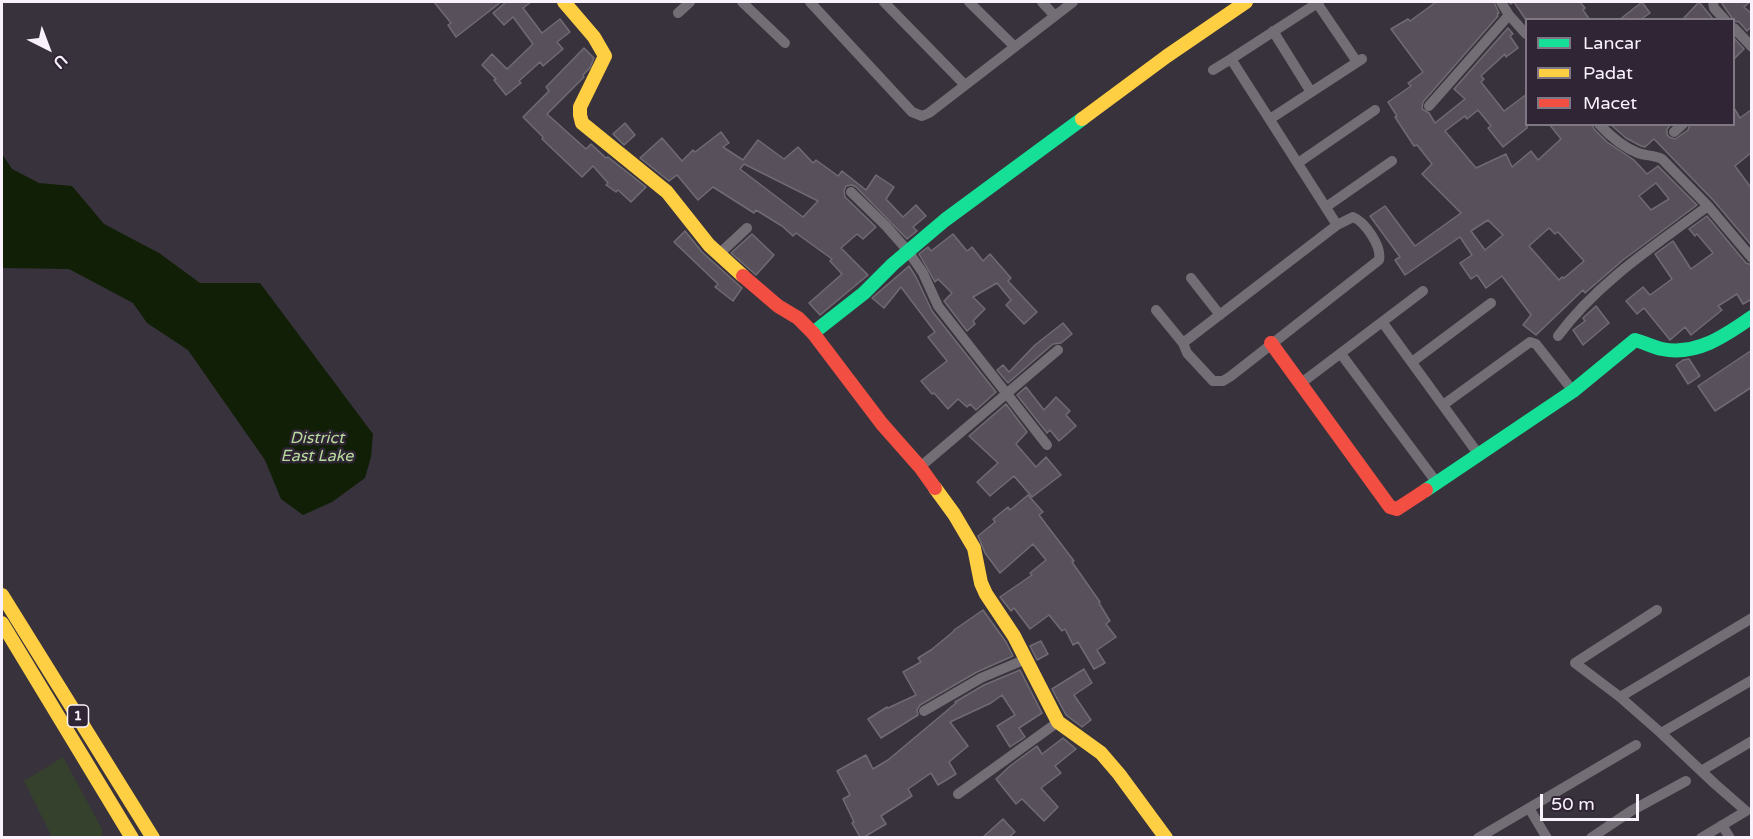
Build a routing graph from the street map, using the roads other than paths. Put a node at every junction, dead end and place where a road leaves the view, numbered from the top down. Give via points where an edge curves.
1 (564, 2) edge
2 (690, 2) edge
3 (742, 2) edge
4 (810, 2) edge
5 (884, 2) edge
6 (969, 2) edge
7 (1042, 2) edge
8 (1073, 2) edge
9 (1246, 2) edge
10 (1318, 2) edge
11 (1501, 2) edge
12 (1713, 2) edge
13 (678, 13) dead end
14 (1054, 15) junction
15 (1509, 15) junction
16 (1723, 18) edge
17 (1735, 29) edge
18 (1273, 31) junction
19 (1525, 32) edge
20 (785, 43) dead end
21 (1015, 47) junction
22 (1752, 47) edge
23 (1231, 59) junction
24 (1213, 70) dead end
25 (964, 84) junction
26 (1311, 92) junction
27 (1429, 106) dead end
28 (1375, 110) dead end
29 (1270, 120) junction
30 (1601, 126) edge
31 (1681, 126) edge
32 (1674, 132) dead end
33 (1392, 161) dead end
34 (1298, 163) junction
35 (851, 192) dead end
36 (1708, 206) junction
37 (1326, 207) junction
38 (1337, 225) junction
39 (747, 228) dead end
40 (908, 251) junction
41 (718, 255) junction
42 (1752, 258) edge
43 (1191, 278) dead end
44 (1423, 291) dead end
45 (1491, 303) dead end
46 (1156, 310) dead end
47 (1220, 315) junction
48 (1752, 317) edge
49 (1383, 323) junction
50 (813, 333) junction
51 (1558, 336) dead end
52 (1183, 343) junction
53 (1271, 344) junction
54 (1058, 350) dead end
55 (1341, 354) junction
56 (1412, 362) junction
57 (1300, 384) junction
58 (1573, 391) junction
59 (1008, 395) junction
60 (1443, 405) junction
61 (1047, 445) dead end
62 (1479, 455) junction
63 (920, 467) junction
64 (1437, 483) junction
65 (2, 595) edge
66 (1657, 610) dead end
67 (1752, 618) edge
68 (2, 623) edge
69 (1026, 659) junction
70 (1752, 680) edge
71 (1620, 697) junction
72 (924, 711) dead end
73 (1058, 722) junction
74 (1662, 733) junction
75 (1752, 741) edge
76 (1636, 745) dead end
77 (1701, 771) junction
78 (1686, 781) dead end
79 (958, 794) dead end
80 (1529, 808) junction
81 (1750, 814) edge
82 (1722, 825) junction
83 (132, 837) edge
84 (153, 837) edge
85 (1166, 837) edge
86 (1478, 837) edge
87 (1547, 837) edge
88 (1591, 837) edge
89 (1701, 837) edge
90 (1730, 837) edge

1 - 41 main road via 605,56 580,104 582,123 667,192
2 - 13 street
3 - 20 street
4 - 25 street via 912,112 922,116 929,113
5 - 25 street
6 - 21 street
7 - 14 street
8 - 14 street
9 - 40 main road via 990,186
10 - 18 street
10 - 26 street via 1359,60
11 - 15 street
12 - 16 street
14 - 21 street
15 - 19 street
15 - 27 street
17 - 22 street
18 - 23 street
18 - 26 street
21 - 25 street
23 - 24 street
23 - 29 street
26 - 29 street
28 - 34 street
29 - 34 street
30 - 36 street via 1627,148 1662,159
31 - 32 street
33 - 37 street
34 - 37 street
35 - 40 street
36 - 42 street
36 - 51 street via 1614,278 1571,318
37 - 38 street
38 - 47 street
38 - 53 street via 1356,218 1378,245 1379,260
39 - 41 street
40 - 50 main road via 864,293
40 - 59 street via 938,306
41 - 50 main road
43 - 47 street
44 - 49 street
45 - 56 street
46 - 52 street
47 - 52 street
48 - 58 main road via 1720,339 1696,347 1675,351 1635,340
49 - 55 street
49 - 56 street
50 - 63 main road
52 - 53 street via 1187,353 1213,381 1223,381
53 - 57 main road
54 - 59 street
55 - 57 street
55 - 64 street
56 - 60 street
57 - 64 main road via 1390,507 1397,508
58 - 60 street via 1536,344 1530,342
58 - 62 main road
59 - 61 street
59 - 63 street
60 - 62 street
62 - 64 main road
63 - 69 main road via 974,548 986,594
65 - 84 main road, 1
66 - 71 street via 1575,663
67 - 71 street
68 - 83 main road, 1
69 - 72 street via 981,678
69 - 73 main road
70 - 74 street
71 - 74 street
73 - 79 street
73 - 85 main road via 1101,753
74 - 77 street
75 - 77 street
76 - 80 street
77 - 81 street
78 - 88 street
80 - 86 street
80 - 87 street
81 - 82 street
82 - 89 street
82 - 90 street

